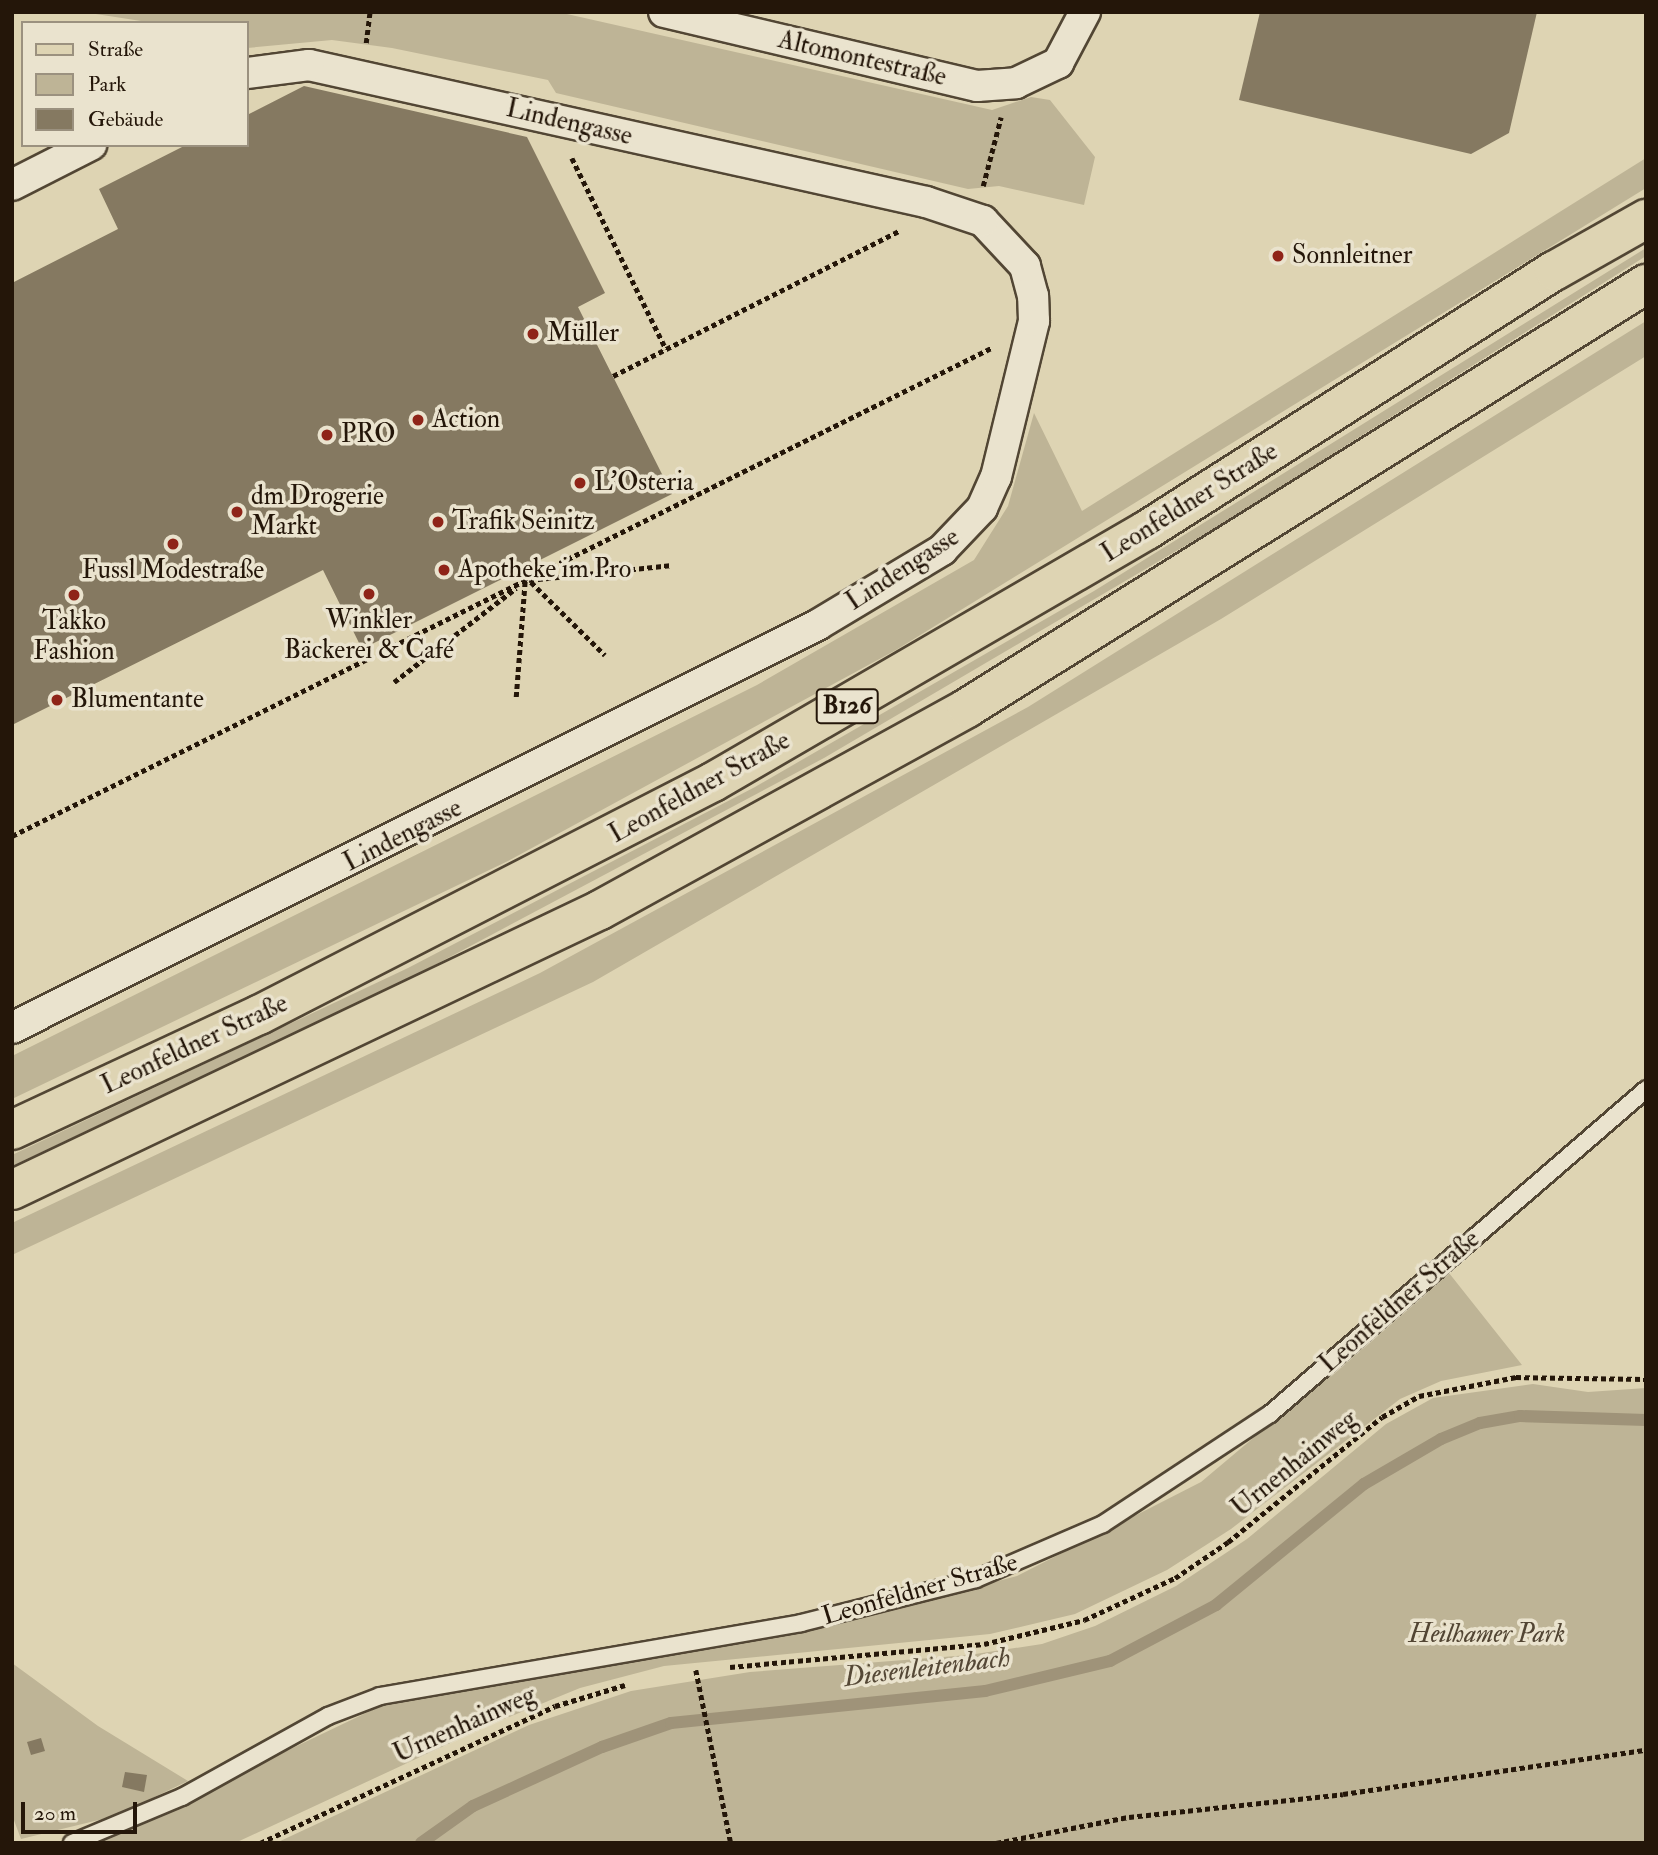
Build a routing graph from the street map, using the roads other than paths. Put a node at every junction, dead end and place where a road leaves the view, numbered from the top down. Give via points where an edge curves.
1 (664, 12) edge
2 (1085, 12) edge
3 (248, 73) edge
4 (88, 147) edge
5 (12, 185) edge
6 (1646, 219) edge
7 (1646, 285) edge
8 (12, 1028) edge
9 (1646, 1089) edge
10 (12, 1130) edge
11 (12, 1190) edge
12 (72, 1843) edge

1 - 2 street, Altomontestraße via 977,86 1016,83 1058,63
3 - 8 street, Lindengasse via 309,65 983,221 1007,241 1025,266 1033,296 1034,321 996,477 965,531 819,624
4 - 5 street
6 - 10 main road, Leonfeldner Straße / B126 via 1147,530 713,782 283,1003
7 - 11 main road, B126 via 955,715 600,910
9 - 12 lane, Leonfeldner Straße via 1270,1414 1104,1524 976,1578 814,1620 380,1696 328,1716 182,1797

